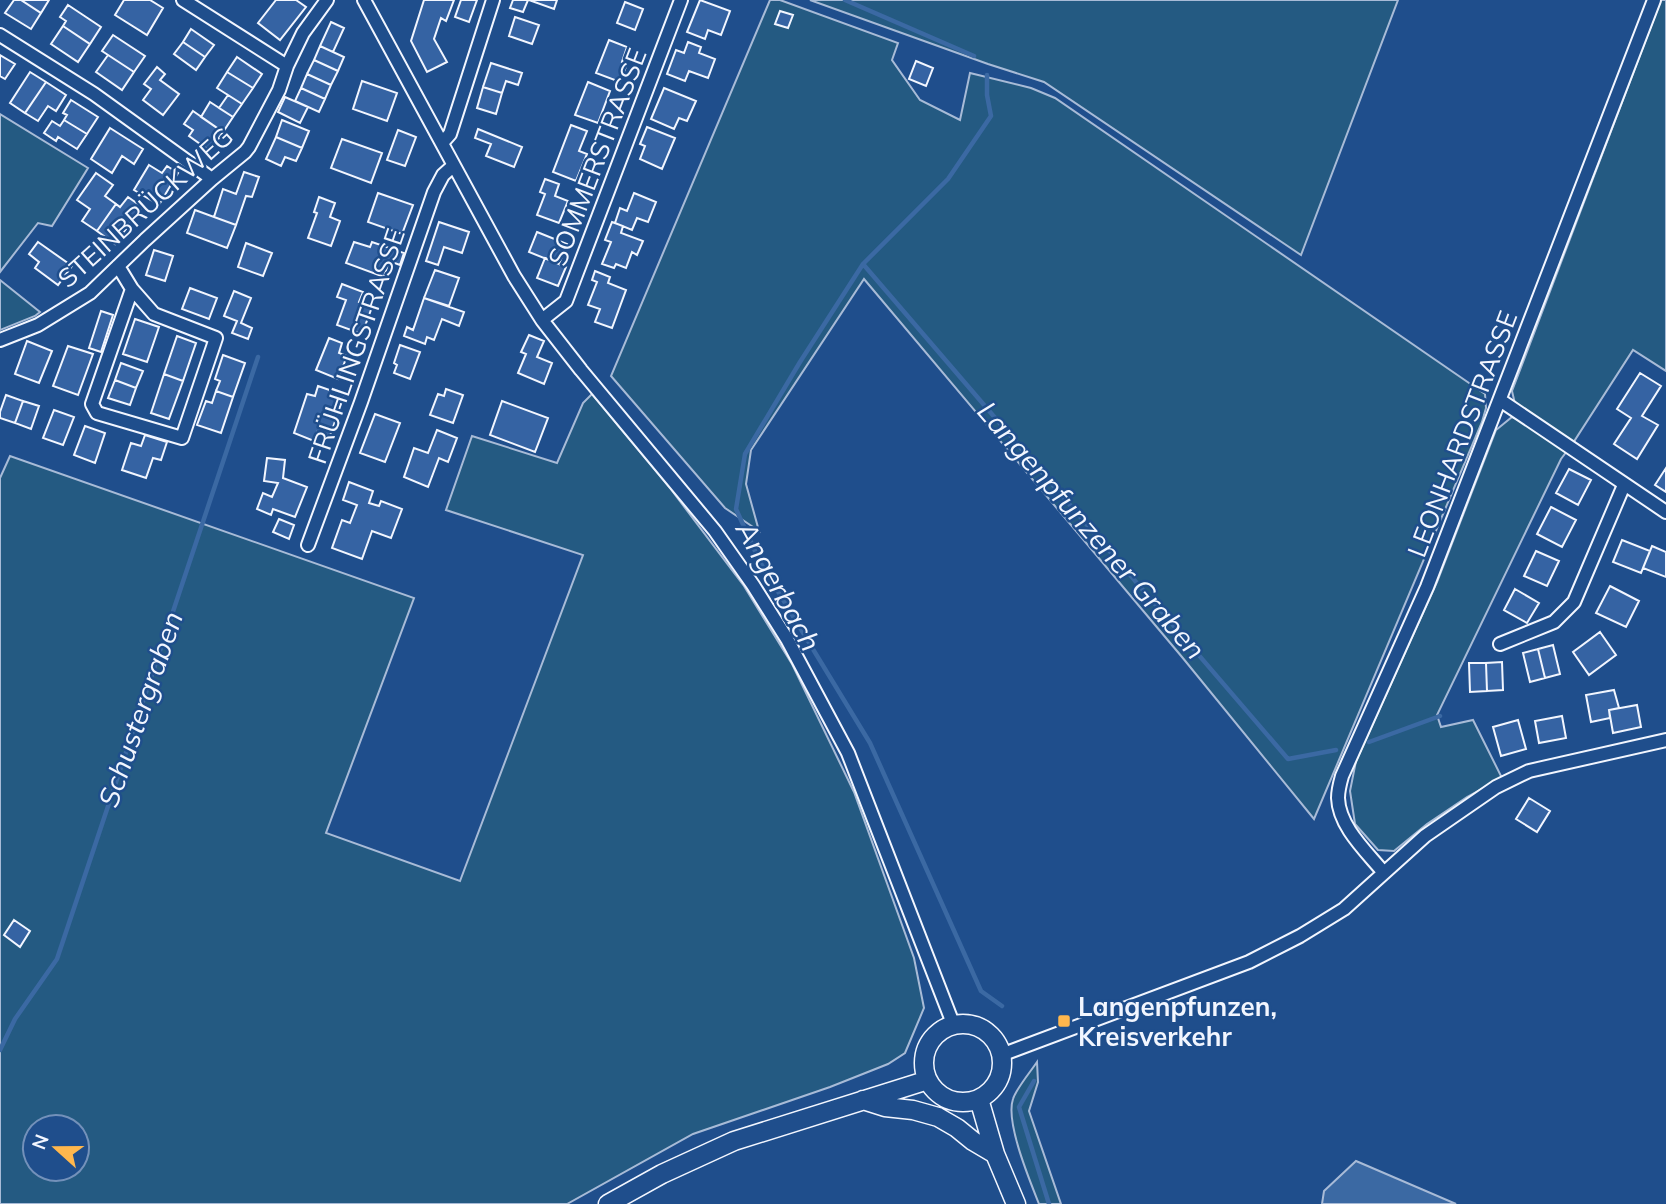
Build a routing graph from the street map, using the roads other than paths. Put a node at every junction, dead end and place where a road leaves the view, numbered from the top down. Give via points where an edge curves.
1 (183, 0) edge
2 (327, 0) edge
3 (364, 0) edge
4 (493, 0) edge
5 (681, 0) edge
6 (1654, 0) edge
7 (0, 35) edge
8 (287, 66) junction
9 (442, 143) junction
10 (453, 166) junction
11 (212, 179) junction
12 (118, 265) junction
13 (132, 289) junction
14 (542, 320) junction
15 (0, 340) edge
16 (1500, 400) junction
17 (1624, 485) junction
18 (1666, 512) edge
19 (308, 545) dead end
20 (1500, 644) dead end
21 (1666, 740) edge
22 (1384, 873) junction
23 (954, 1026) junction
24 (1001, 1055) junction
25 (928, 1080) junction
26 (979, 1099) junction
27 (863, 1100) junction
28 (995, 1154) junction
29 (608, 1204) edge
30 (1016, 1204) edge

1 - 8 street
2 - 8 street, STEINBRÜCKWEG
3 - 9 street
4 - 9 street via 450,134
5 - 14 street, SOMMERSTRASSE via 566,301
6 - 16 street, LEONHARDSTRASSE
7 - 11 street via 94,94
8 - 11 street, STEINBRÜCKWEG via 249,147
9 - 10 street
10 - 14 street
10 - 19 street, FRÜHLINGSTRASSE via 434,192
11 - 12 street, STEINBRÜCKWEG
12 - 13 street
12 - 15 street, STEINBRÜCKWEG via 90,293 38,325
13 - 13 street via 92,404 97,413 182,438 216,338 154,314
14 - 23 street via 715,531 788,639 848,752
16 - 17 street
16 - 22 street, LEONHARDSTRASSE via 1427,587 1342,776 1340,814
17 - 18 street
17 - 20 street via 1574,602 1553,622
21 - 22 street via 1529,771 1496,787 1425,836
22 - 24 street via 1344,909 1249,962
23 - 24 main road via 966,1025 989,1034
23 - 25 main road via 934,1037 928,1047
24 - 26 main road via 998,1081
25 - 26 main road via 944,1098 956,1102
25 - 27 main road
26 - 28 main road
27 - 28 main road via 938,1117
27 - 29 main road via 734,1141
28 - 30 main road

